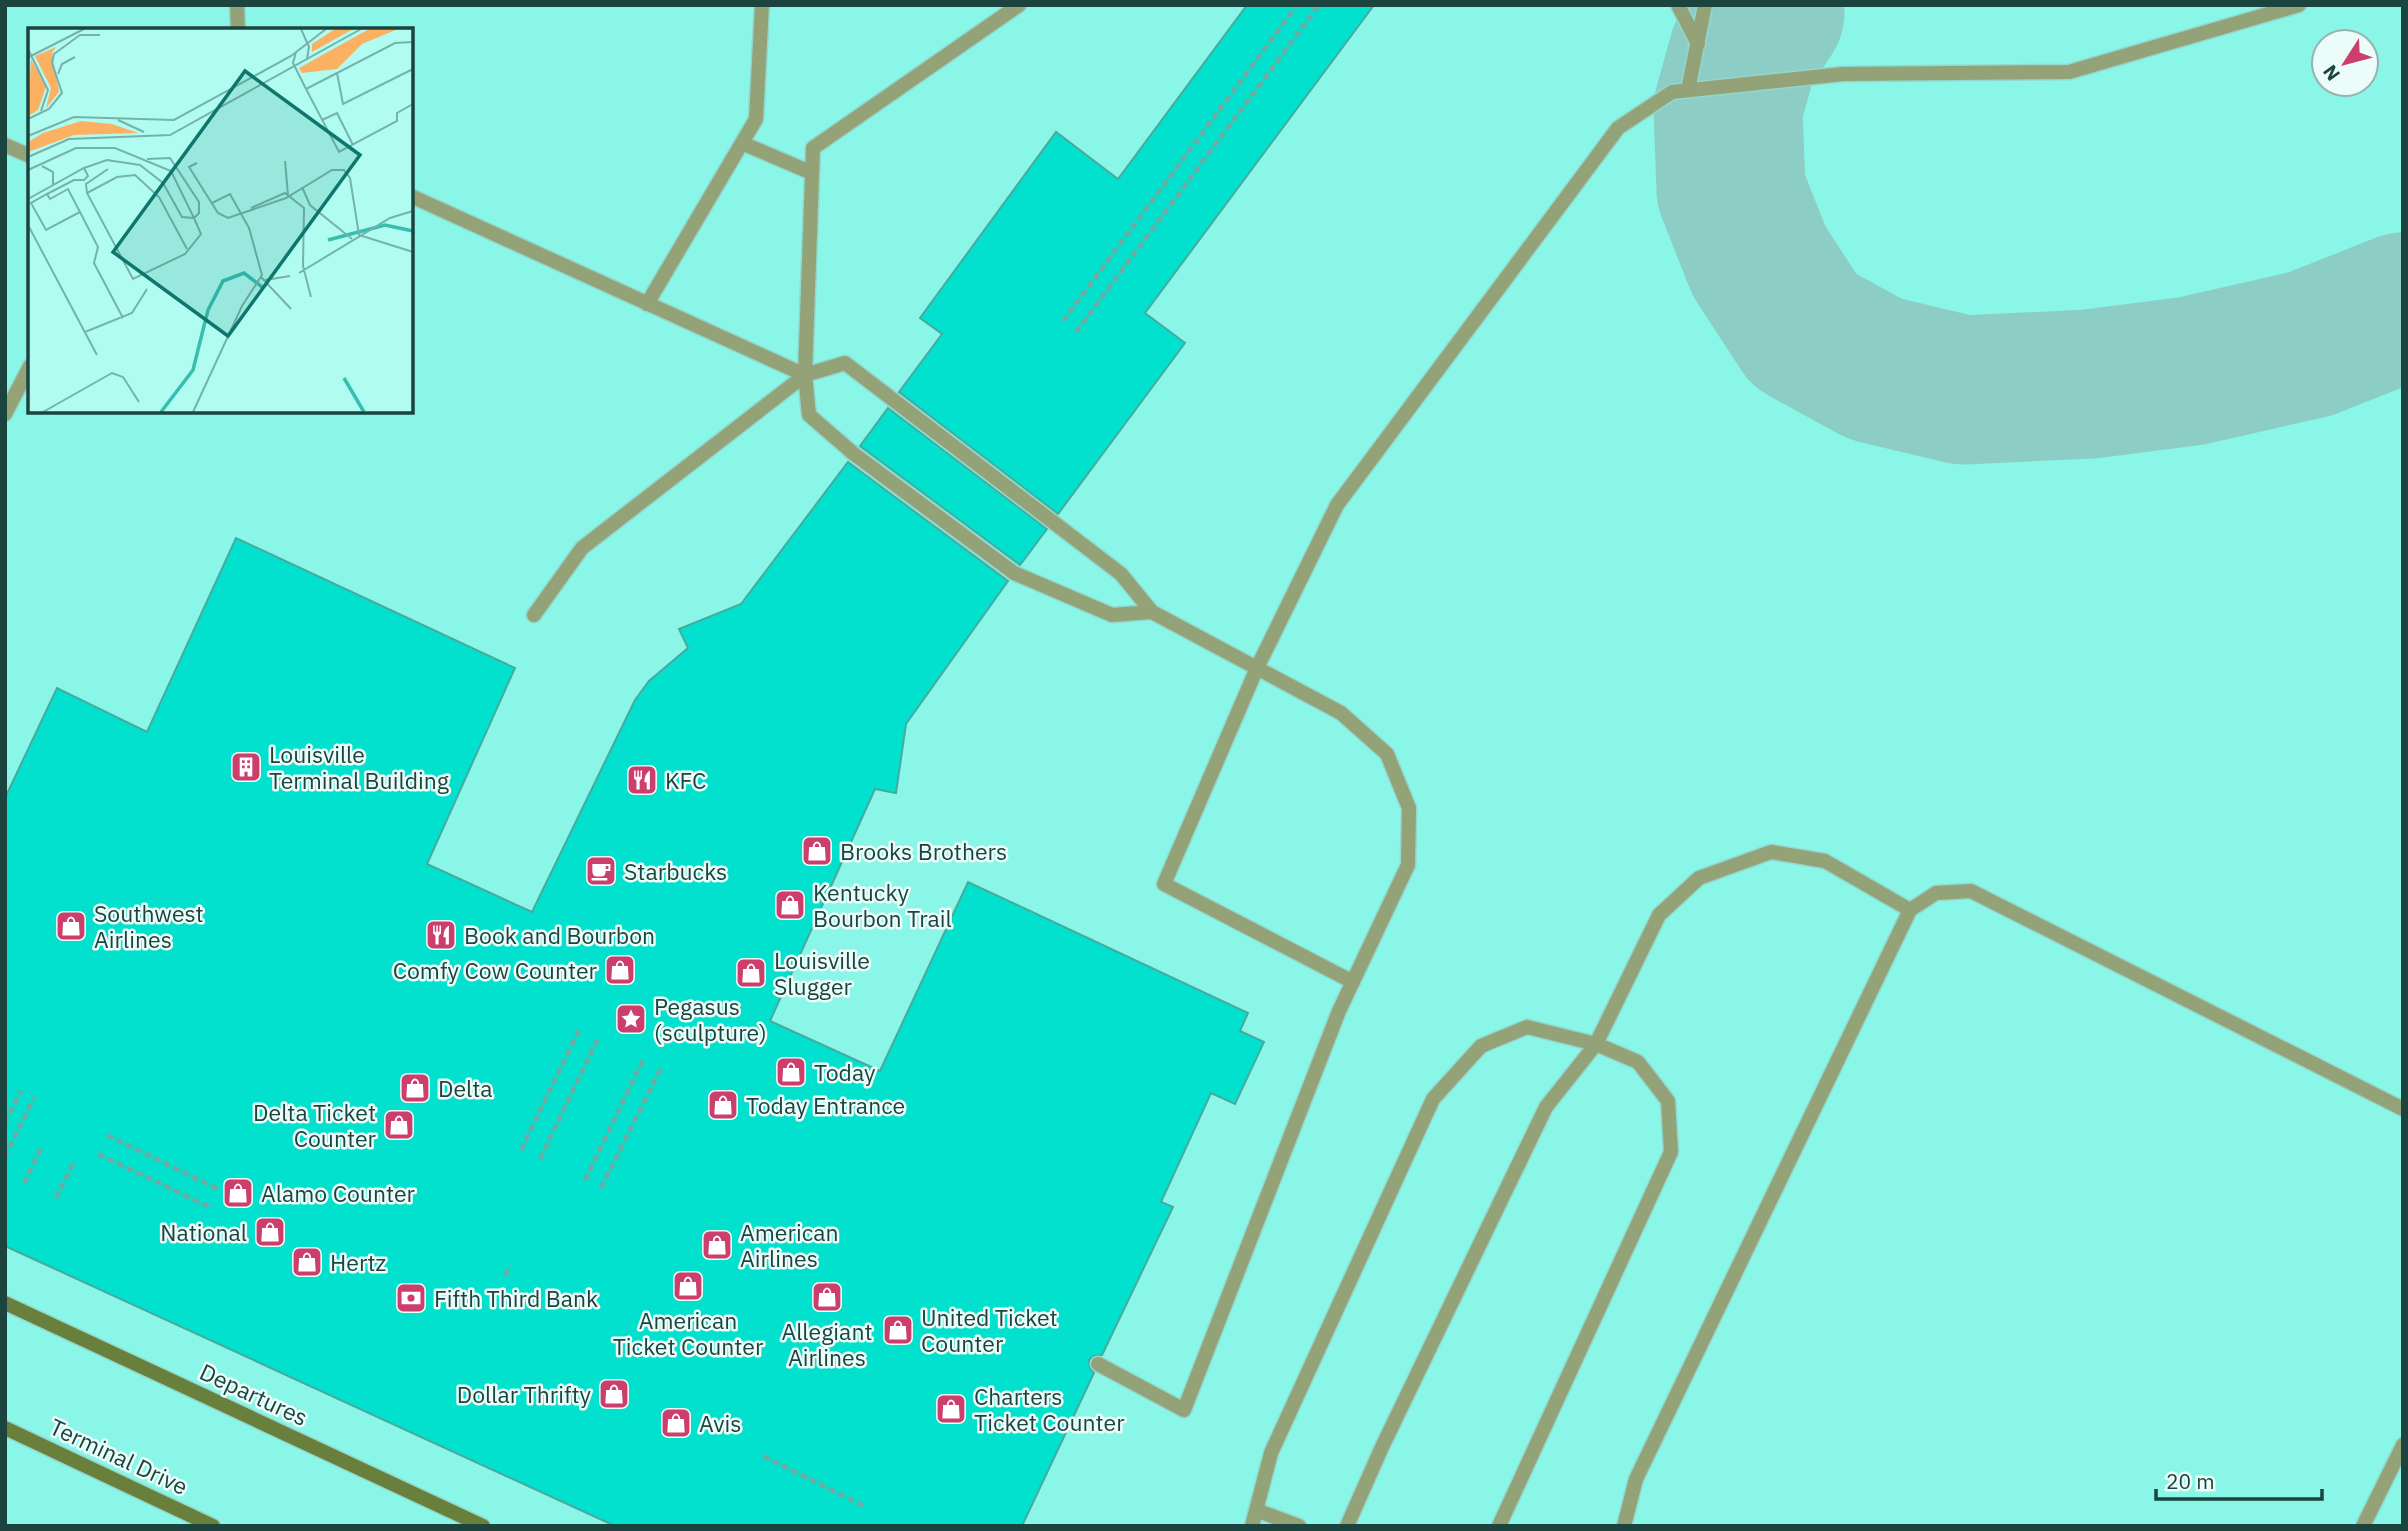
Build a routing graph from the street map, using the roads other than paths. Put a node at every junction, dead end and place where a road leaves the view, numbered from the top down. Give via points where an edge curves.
1 (237, 5) edge
2 (762, 5) edge
3 (1019, 5) edge
4 (1678, 5) edge
5 (1706, 5) edge
6 (2299, 5) edge
7 (238, 28) edge
8 (1698, 44) junction
9 (1688, 90) junction
10 (742, 143) junction
11 (5, 145) edge
12 (28, 155) edge
13 (812, 173) junction
14 (413, 196) edge
15 (648, 304) junction
16 (28, 370) edge
17 (805, 375) junction
18 (5, 414) edge
19 (1152, 612) junction
20 (534, 615) dead end
21 (1257, 668) junction
22 (1910, 911) junction
23 (1353, 982) junction
24 (1596, 1044) junction
25 (2403, 1109) edge
26 (5, 1303) edge
27 (1098, 1364) dead end
28 (5, 1428) edge
29 (2403, 1444) edge
30 (1256, 1510) junction
31 (213, 1526) edge
32 (483, 1526) edge
33 (1252, 1526) edge
34 (1299, 1526) edge
35 (1347, 1526) edge
36 (1499, 1526) edge
37 (1625, 1526) edge
38 (2363, 1526) edge

1 - 7 lane
2 - 10 lane via 756,119
3 - 13 lane via 813,148
4 - 8 lane
5 - 8 lane
6 - 9 lane via 2069,72 1843,74
8 - 9 lane
9 - 21 lane via 1672,92 1618,128 1337,505
10 - 13 lane
10 - 15 lane
11 - 12 lane
13 - 17 lane
14 - 15 lane
15 - 17 lane
16 - 18 lane
17 - 19 lane via 845,363 1121,574
17 - 19 lane via 809,415 1014,573 1112,615
17 - 20 lane via 582,548
19 - 21 lane
21 - 23 lane via 1341,713 1387,754 1409,808 1408,865
21 - 23 lane via 1164,884
22 - 24 lane via 1825,861 1771,852 1699,877 1659,915
22 - 25 lane via 1936,893 1971,891
22 - 37 lane via 1636,1479
23 - 27 lane via 1184,1409
24 - 30 lane via 1527,1027 1481,1046 1433,1099 1271,1453
24 - 35 lane via 1546,1107
24 - 36 lane via 1638,1062 1668,1101 1671,1152
26 - 32 main road, Departures
28 - 31 main road, Terminal Drive
29 - 38 lane
30 - 33 lane
30 - 34 lane

